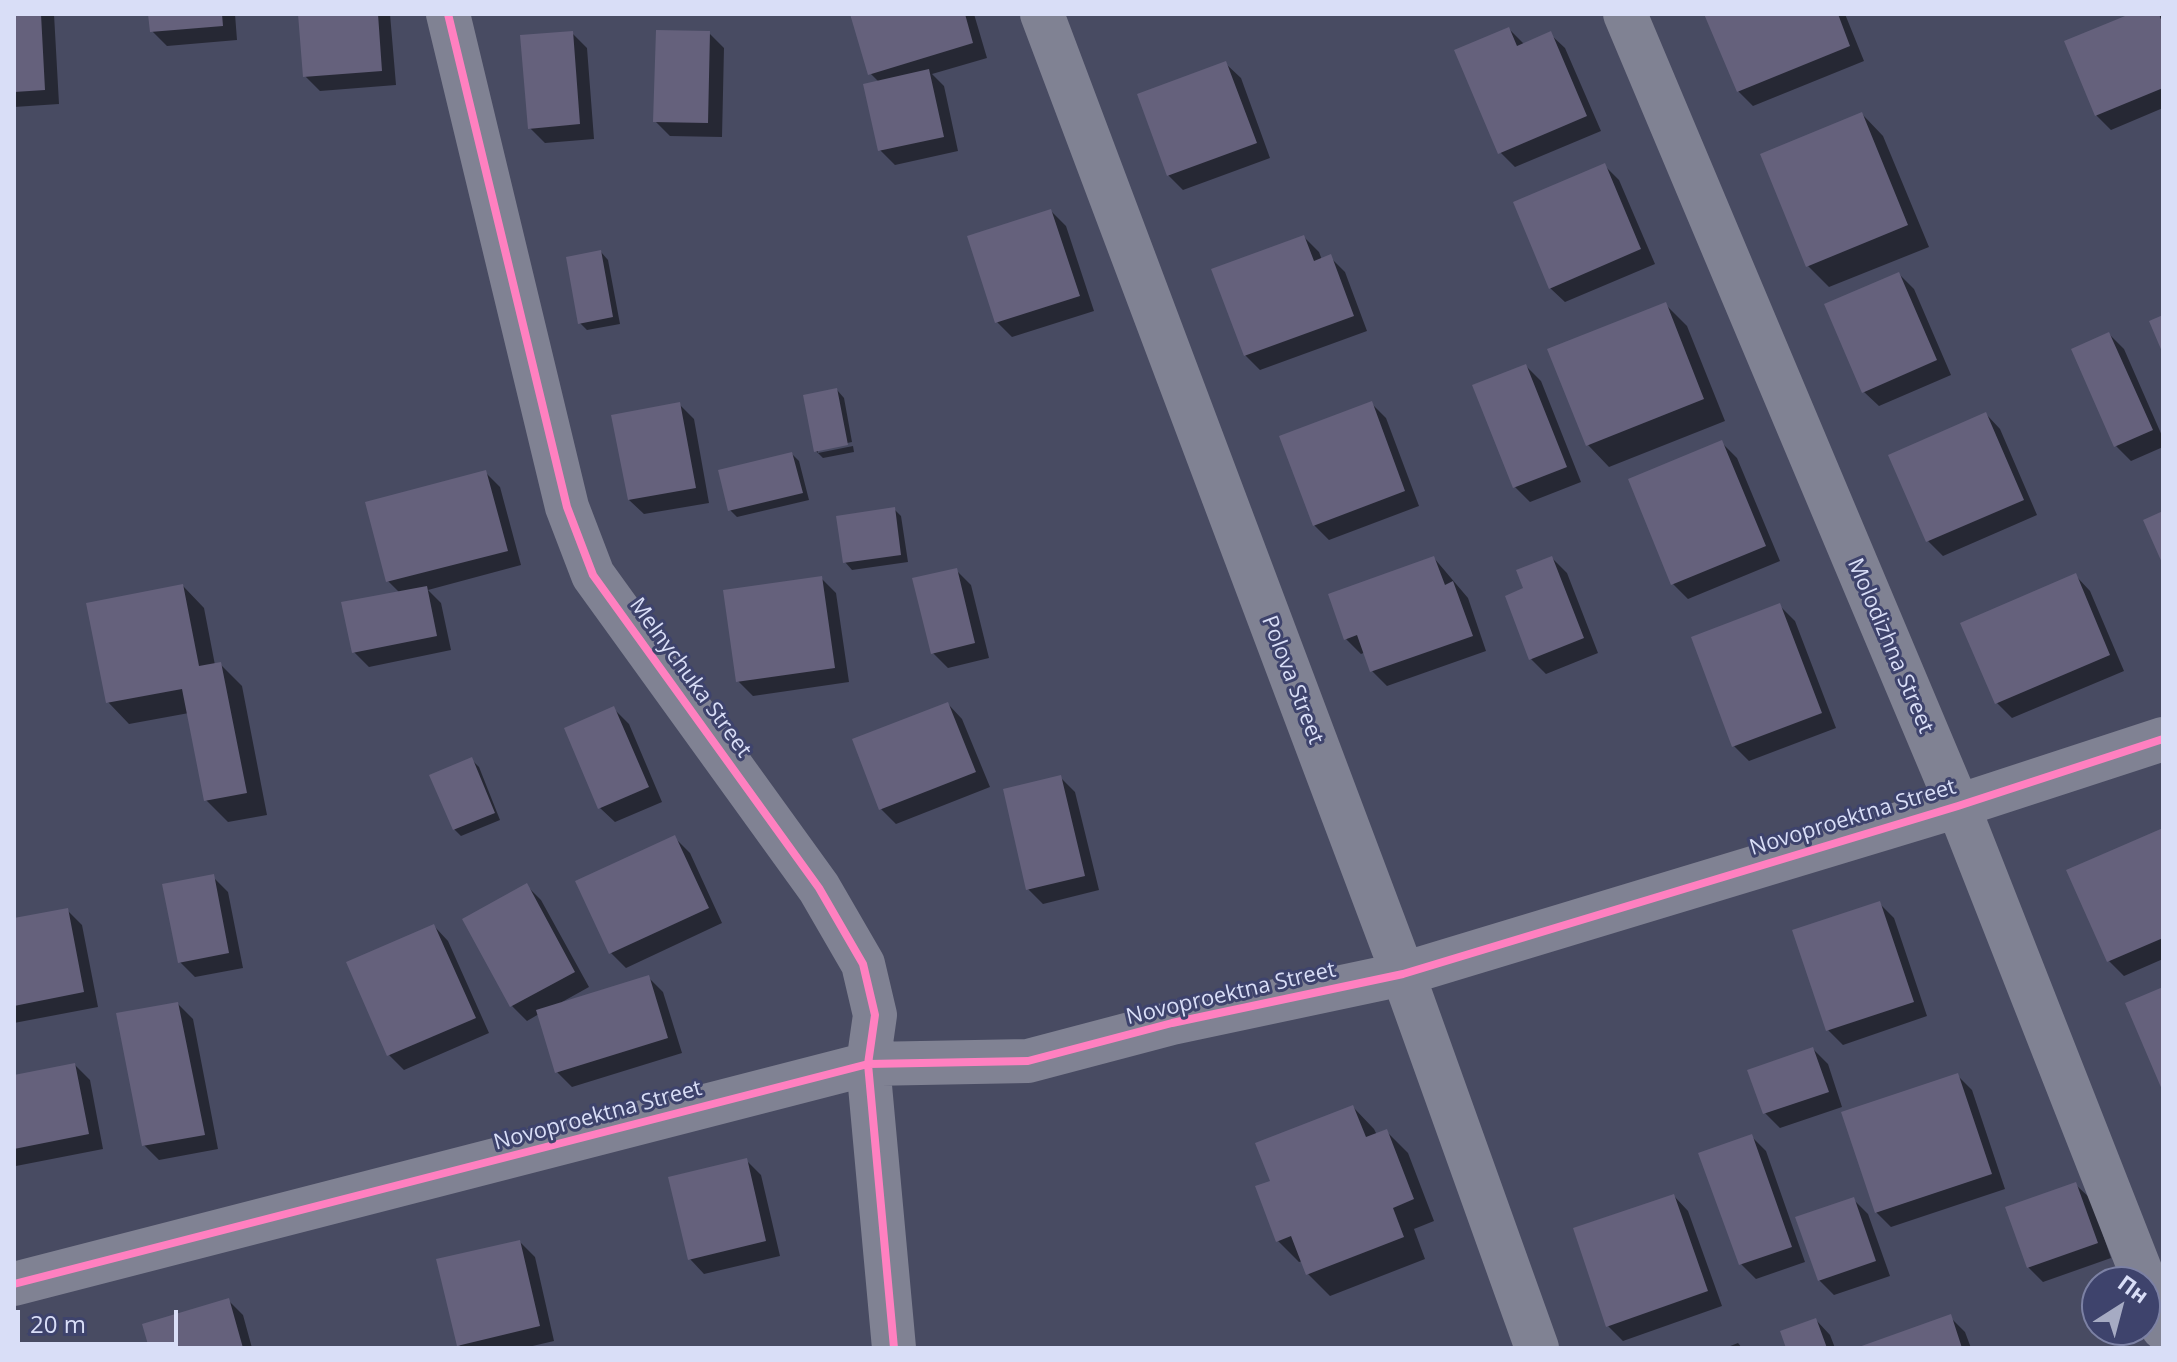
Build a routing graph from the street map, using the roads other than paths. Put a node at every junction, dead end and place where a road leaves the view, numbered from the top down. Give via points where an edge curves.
1 (448, 14) edge
2 (1042, 14) edge
3 (1625, 14) edge
4 (2163, 739) edge
5 (1958, 806) junction
6 (1403, 974) junction
7 (868, 1064) junction
8 (14, 1284) edge
9 (2163, 1328) edge
10 (894, 1348) edge
11 (1537, 1348) edge

1 - 7 street, Melnychuka Street via 567,507 593,575 819,888 856,951 875,1015
2 - 6 street, Polova Street
3 - 5 street, Molodizhna Street
4 - 5 street, Novoproektna Street
5 - 6 street, Novoproektna Street
5 - 9 street, Molodizhna Street
6 - 7 street, Novoproektna Street via 1172,1023 1028,1061
6 - 11 street, Polova Street
7 - 8 street, Novoproektna Street
7 - 10 street, Melnychuka Street

